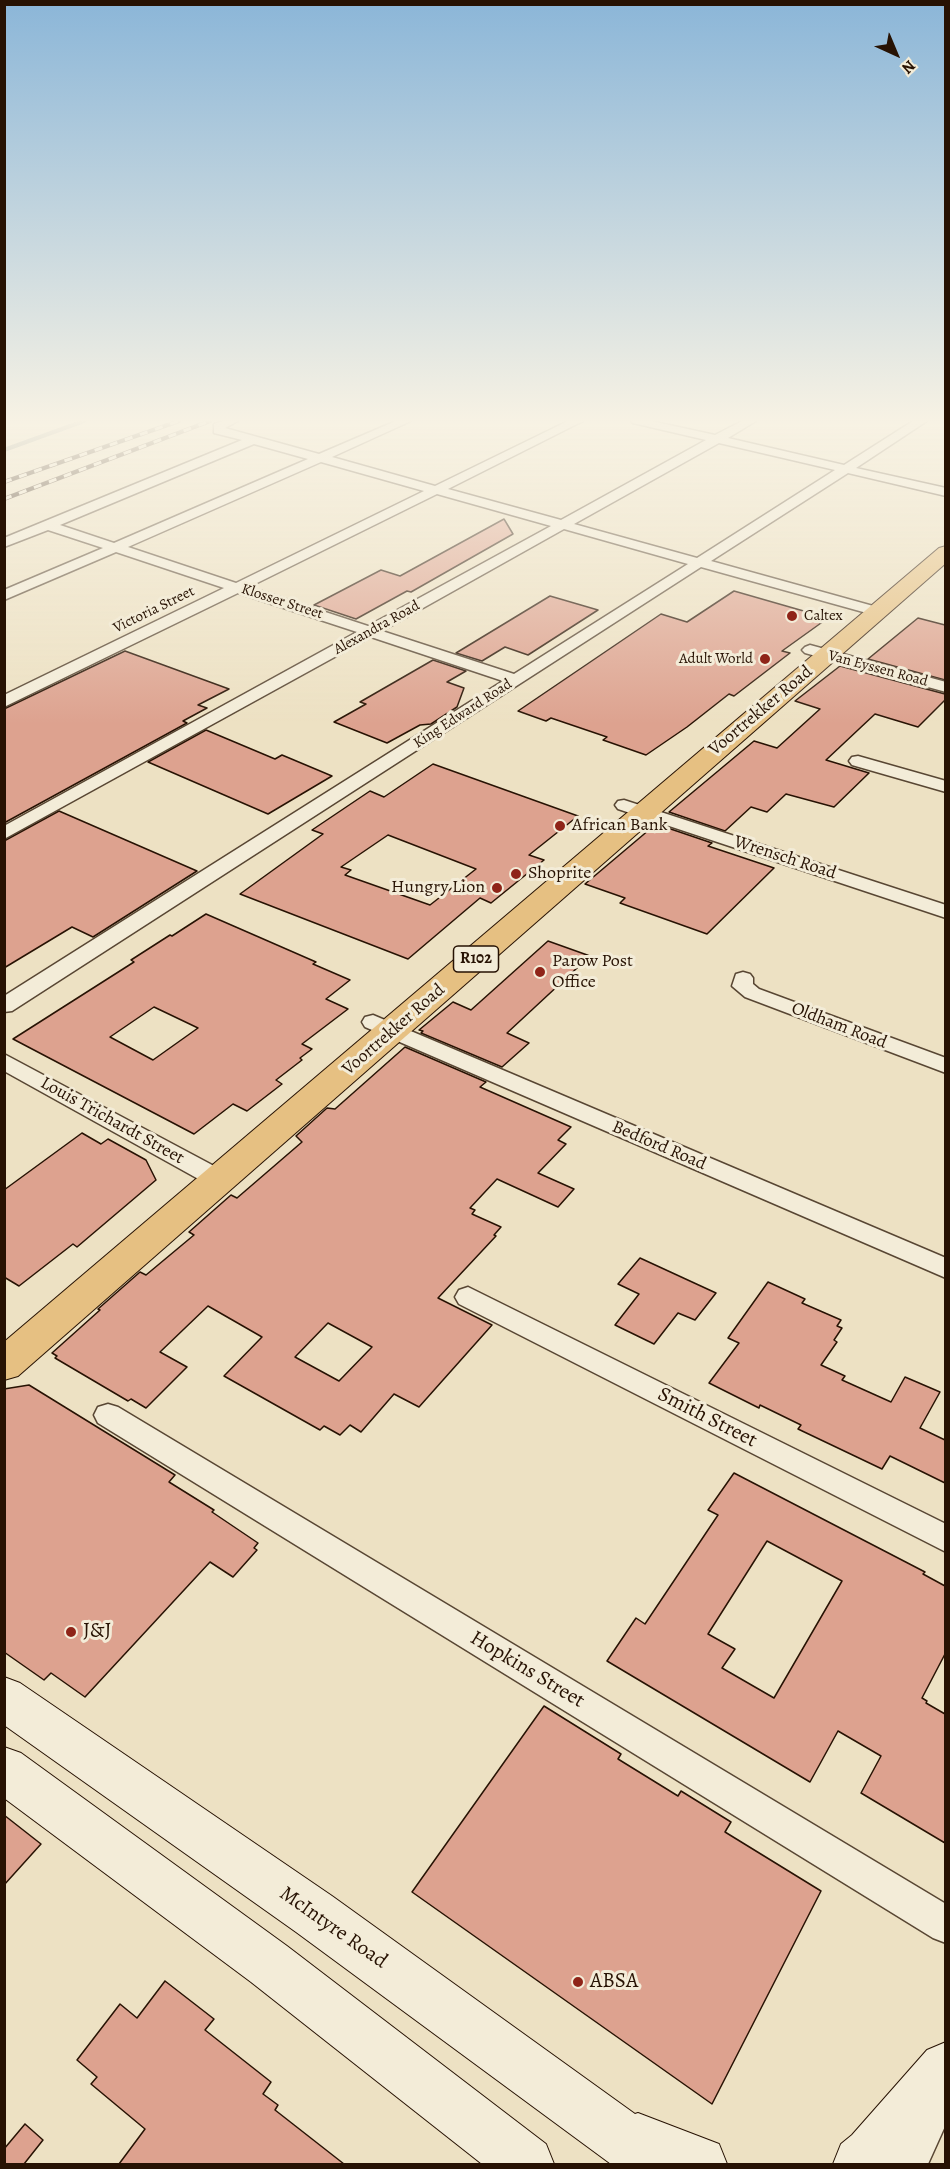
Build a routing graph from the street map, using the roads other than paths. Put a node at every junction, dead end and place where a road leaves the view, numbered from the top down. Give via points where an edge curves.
1 (54, 522) edge
2 (173, 522) edge
3 (369, 522) edge
4 (552, 522) edge
5 (567, 522) edge
6 (762, 522) edge
7 (47, 525) junction
8 (562, 525) junction
9 (945, 535) edge
10 (4, 543) edge
11 (116, 547) junction
12 (945, 552) edge
13 (699, 562) junction
14 (237, 587) junction
15 (4, 596) edge
16 (871, 610) junction
17 (370, 631) junction
18 (819, 653) junction
19 (516, 680) junction
20 (945, 687) edge
21 (4, 702) edge
22 (858, 761) dead end
23 (945, 787) edge
24 (634, 808) junction
25 (4, 834) edge
26 (945, 912) edge
27 (743, 978) dead end
28 (4, 1006) edge
29 (383, 1027) junction
30 (4, 1061) edge
31 (945, 1066) edge
32 (209, 1175) junction
33 (945, 1269) edge
34 (468, 1298) dead end
35 (4, 1334) edge
36 (4, 1365) edge
37 (108, 1415) dead end
38 (945, 1539) edge
39 (4, 1698) edge
40 (4, 1769) edge
41 (945, 1925) edge
42 (945, 2069) edge
43 (945, 2079) edge
44 (609, 2129) junction
45 (526, 2164) edge
46 (657, 2164) edge
47 (699, 2164) edge
48 (861, 2164) edge
49 (908, 2164) edge

1 - 7 street
2 - 11 street
3 - 14 street, Victoria Street
4 - 8 street
5 - 8 street, Alexandra Road
6 - 13 street, King Edward Road
7 - 10 street
7 - 11 street, Klosser Street
8 - 13 street
8 - 17 street, Alexandra Road
9 - 16 main road, Voortrekker Road / R102
11 - 14 street, Klosser Street
11 - 15 street
12 - 16 main road, Voortrekker Road / R102
13 - 16 street
13 - 19 street, King Edward Road
14 - 17 street, Klosser Street
14 - 21 street, Victoria Street
16 - 18 main road, Voortrekker Road / R102
17 - 19 street, Klosser Street
17 - 25 street, Alexandra Road
18 - 20 street, Van Eyssen Road
18 - 24 main road, Voortrekker Road / R102
19 - 28 street, King Edward Road
22 - 23 street
24 - 26 street, Wrensch Road
24 - 29 main road, Voortrekker Road / R102
27 - 31 street, Oldham Road via 742,986 752,993
29 - 32 main road, Voortrekker Road / R102
29 - 33 street, Bedford Road
30 - 32 street, Louis Trichardt Street
32 - 35 main road, Voortrekker Road / R102
32 - 36 main road, Voortrekker Road / R102
34 - 38 street, Smith Street
37 - 41 street, Hopkins Street
39 - 44 main road, McIntyre Road via 314,1914
40 - 45 main road via 269,1964
42 - 48 main road
43 - 49 street
44 - 46 main road, McIntyre Road
44 - 47 main road

